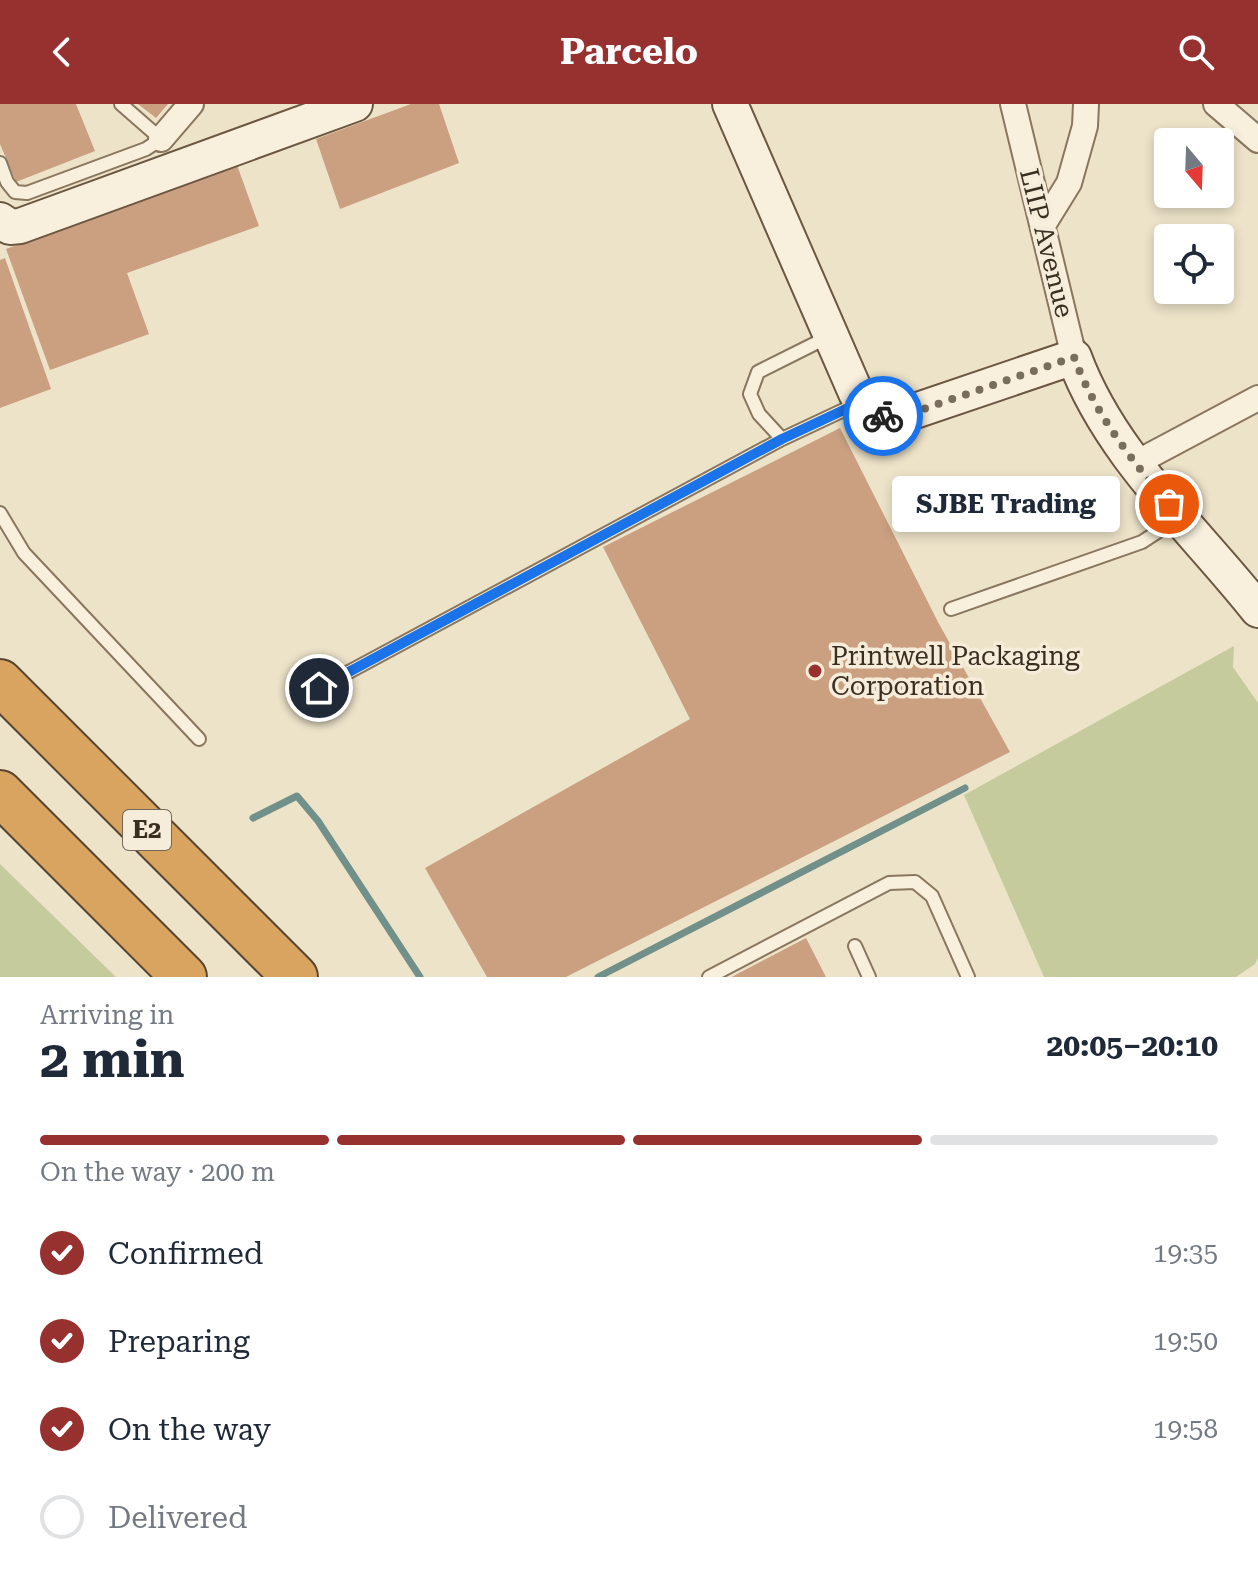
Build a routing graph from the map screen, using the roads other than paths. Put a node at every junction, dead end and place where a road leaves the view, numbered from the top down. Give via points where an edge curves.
1 (121, 104) edge
2 (191, 104) edge
3 (355, 104) edge
4 (730, 104) edge
5 (1013, 104) edge
6 (1086, 104) edge
7 (1227, 108) edge
8 (161, 139) junction
9 (1258, 140) edge
10 (0, 163) edge
11 (1043, 225) junction
12 (5, 227) edge
13 (833, 338) junction
14 (1074, 357) junction
15 (1258, 398) edge
16 (859, 400) junction
17 (782, 439) junction
18 (1136, 463) junction
19 (0, 513) edge
20 (1180, 518) junction
21 (951, 609) dead end
22 (1258, 610) edge
23 (0, 682) edge
24 (319, 688) dead end
25 (199, 739) dead end
26 (0, 793) edge
27 (855, 946) dead end
28 (184, 977) edge
29 (295, 977) edge
30 (709, 977) edge
31 (869, 977) edge
32 (968, 977) edge

1 - 8 lane
2 - 8 street
3 - 12 street
4 - 13 street
5 - 11 street, LIIP Avenue
6 - 11 street via 1069,183
7 - 9 street
8 - 10 lane via 27,193 15,192
11 - 14 street, LIIP Avenue
13 - 16 street
13 - 17 lane via 758,372 750,394 759,414
14 - 16 street via 893,417 878,415
14 - 18 street, LIIP Avenue via 1095,403
15 - 18 street
16 - 17 lane
17 - 24 lane
18 - 20 street, LIIP Avenue
19 - 25 lane via 24,553
20 - 21 lane via 1142,542
20 - 22 street, LIIP Avenue
23 - 29 highway, E2
26 - 28 highway
27 - 31 lane
30 - 32 lane via 889,883 915,882 932,896

